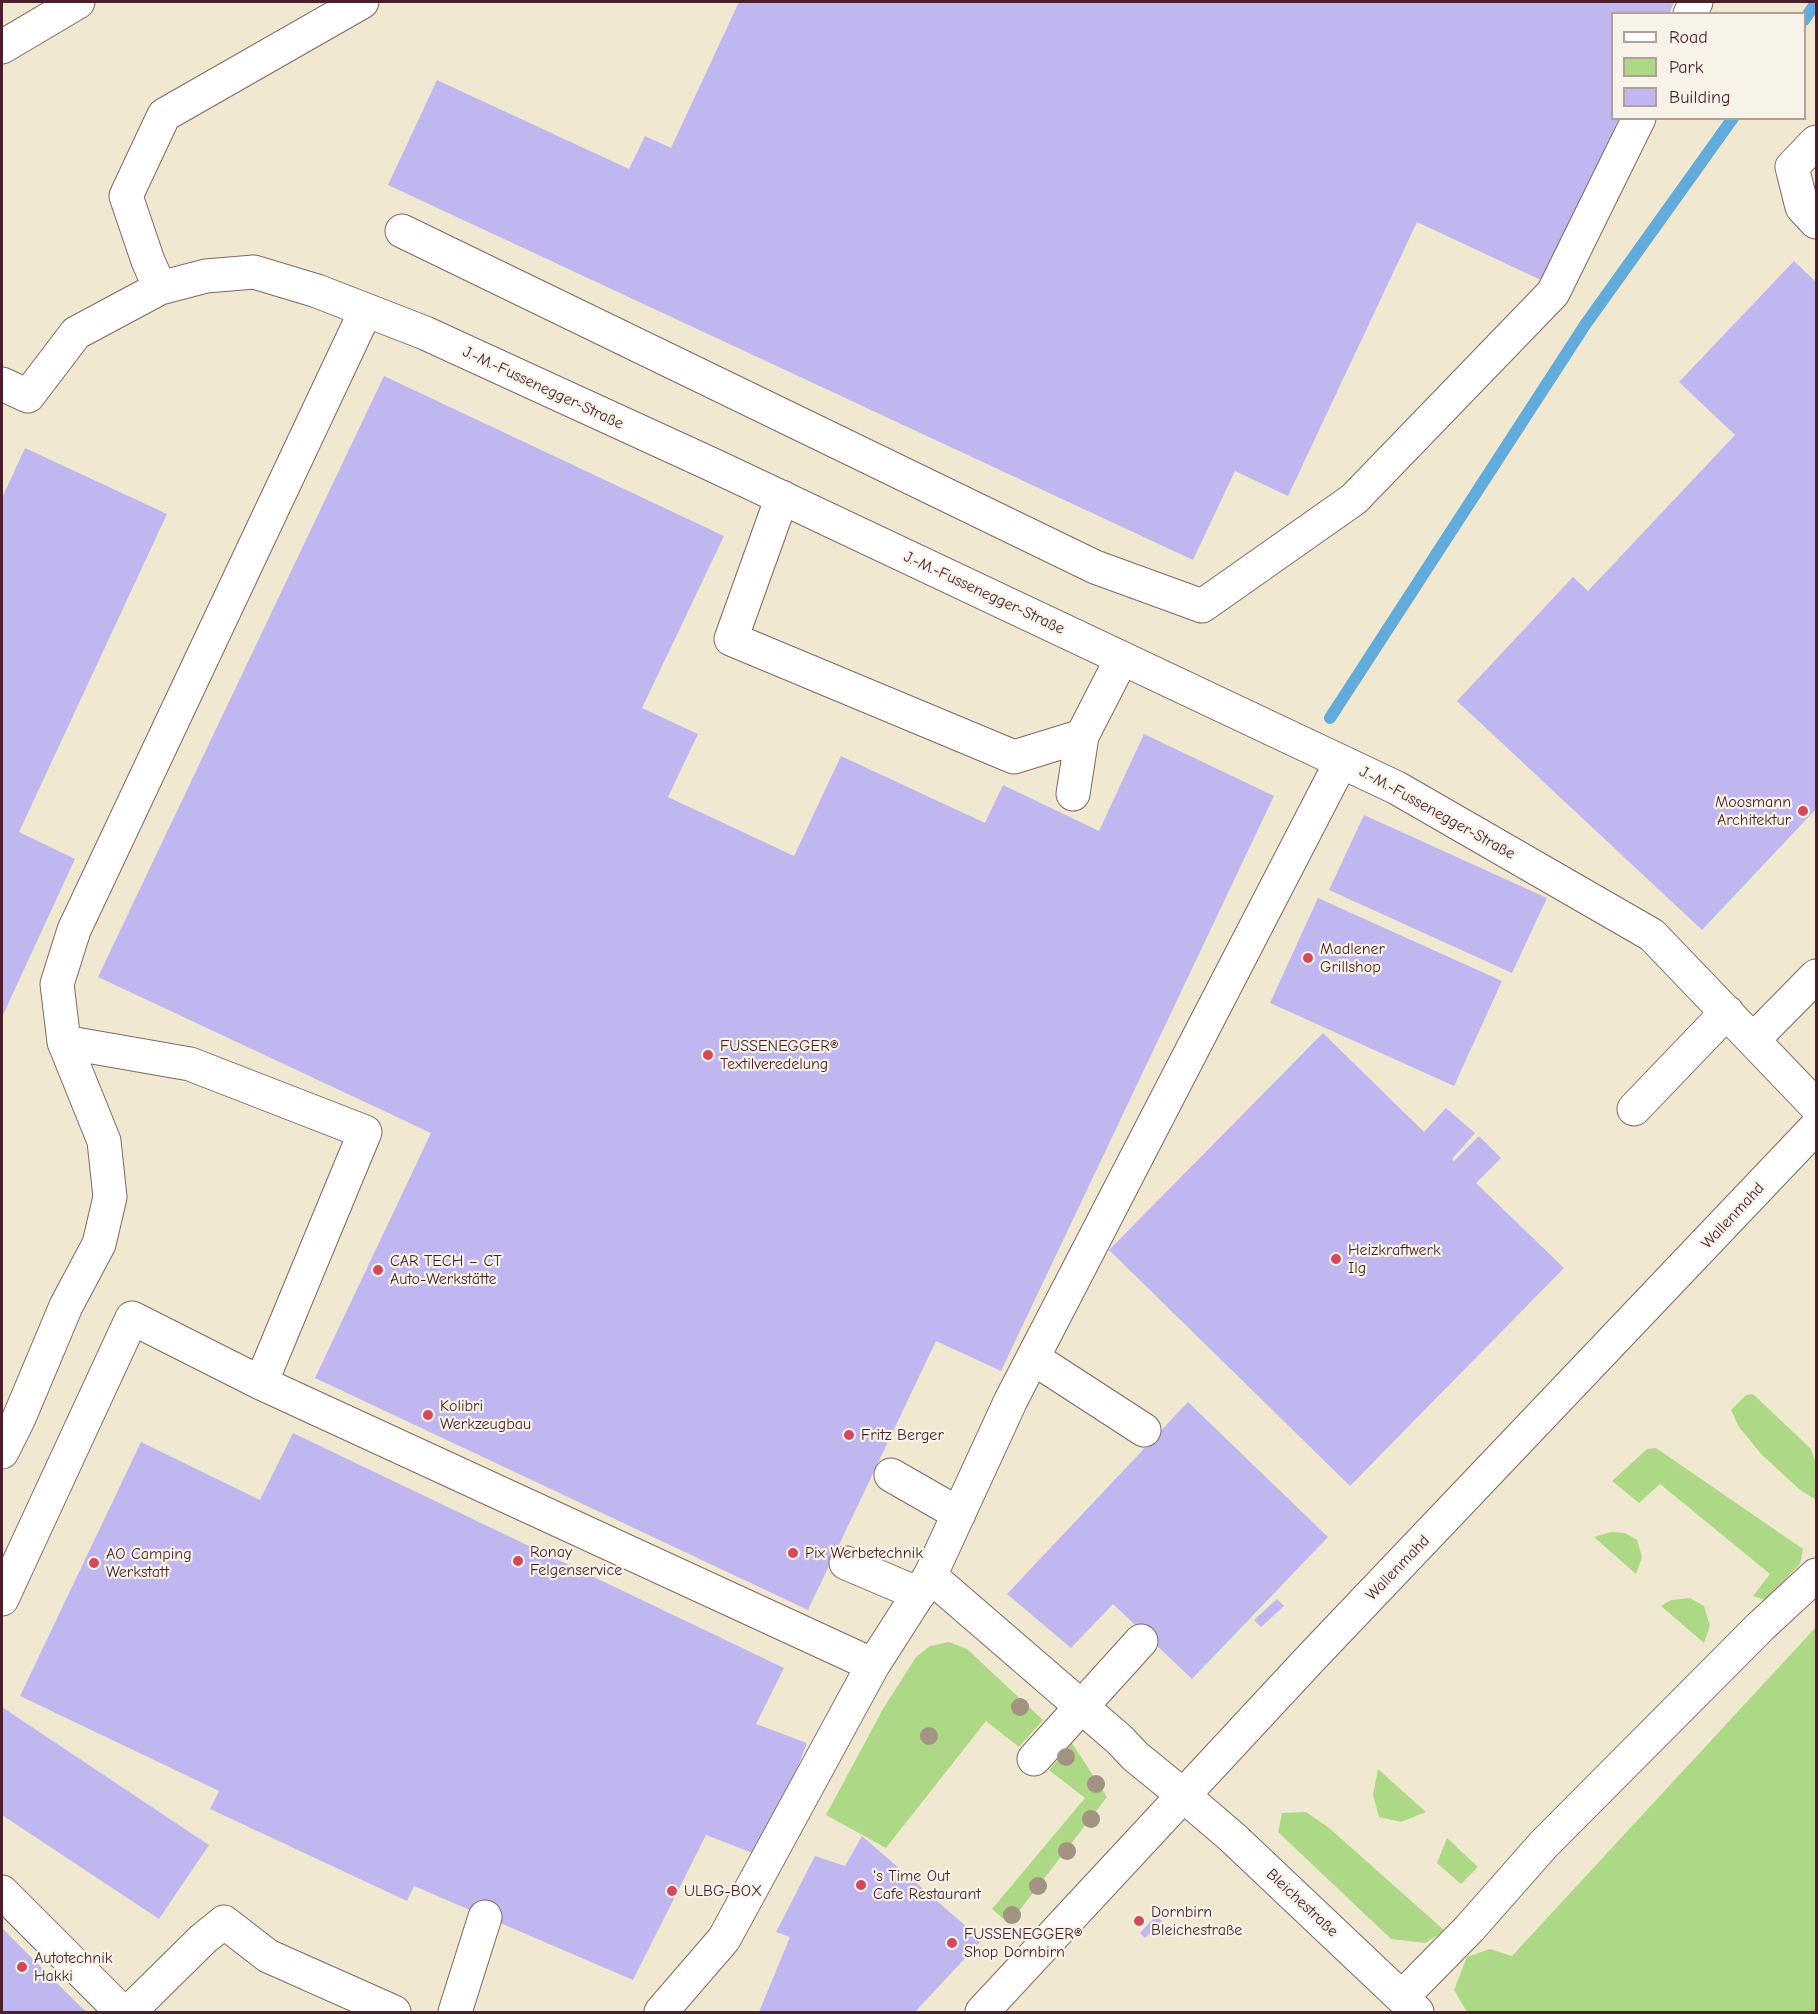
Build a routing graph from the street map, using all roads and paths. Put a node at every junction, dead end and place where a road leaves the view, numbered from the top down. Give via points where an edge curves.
1 (78, 2) edge
2 (362, 2) edge
3 (2, 47) edge
4 (1638, 120) edge
5 (1816, 142) edge
6 (1816, 222) edge
7 (402, 231) dead end
8 (160, 288) junction
9 (366, 310) junction
10 (2, 384) edge
11 (782, 497) junction
12 (1122, 658) junction
13 (1082, 736) junction
14 (1341, 762) junction
15 (1073, 794) dead end
16 (1816, 976) edge
17 (1726, 1012) junction
18 (1753, 1040) junction
19 (64, 1042) junction
20 (1816, 1106) edge
21 (1634, 1108) dead end
22 (1816, 1127) edge
23 (1033, 1358) junction
24 (261, 1383) junction
25 (1144, 1430) dead end
26 (2, 1452) edge
27 (891, 1475) dead end
28 (959, 1514) junction
29 (846, 1563) dead end
30 (1816, 1575) edge
31 (924, 1585) junction
32 (2, 1599) edge
33 (1141, 1641) dead end
34 (873, 1665) junction
35 (1081, 1706) junction
36 (1034, 1759) dead end
37 (1184, 1796) junction
38 (2, 1892) edge
39 (485, 1917) dead end
40 (1410, 2005) edge
41 (122, 2013) edge
42 (129, 2013) edge
43 (394, 2013) edge
44 (455, 2013) edge
45 (661, 2013) edge
46 (982, 2013) edge

1 - 3 street
2 - 8 street via 164,115 126,196
4 - 7 street via 1553,293 1354,499 1202,606 1095,567
5 - 6 street via 1792,167 1802,207
8 - 9 street, J.-M.-Fussenegger-Straße via 206,276 254,272
8 - 10 street, J.-M.-Fussenegger-Straße via 76,333 28,396
9 - 11 street, J.-M.-Fussenegger-Straße
9 - 19 street via 74,930 57,984
11 - 12 street, J.-M.-Fussenegger-Straße
11 - 13 street via 731,639 1014,757
12 - 13 street
12 - 14 street, J.-M.-Fussenegger-Straße
13 - 15 street
14 - 17 street, J.-M.-Fussenegger-Straße via 1397,788 1652,934
14 - 23 street
16 - 18 street
17 - 18 street, J.-M.-Fussenegger-Straße
17 - 21 street
18 - 20 street, J.-M.-Fussenegger-Straße
19 - 24 street via 190,1064 365,1132
19 - 26 street via 104,1141 110,1197 99,1244 66,1306
22 - 37 street, Wallenmahd
23 - 25 street
23 - 28 street
24 - 32 street via 132,1318
24 - 34 street
27 - 28 street
28 - 31 street
29 - 31 street, Bleichestraße
30 - 40 street via 1544,1844 1469,1929
31 - 34 street
31 - 35 street, Bleichestraße
33 - 35 street
34 - 45 street via 724,1939
35 - 36 street
35 - 37 street, Bleichestraße
37 - 40 street, Bleichestraße
37 - 46 street, Wallenmahd
38 - 41 street
39 - 44 street
42 - 43 street via 224,1922 268,1956

